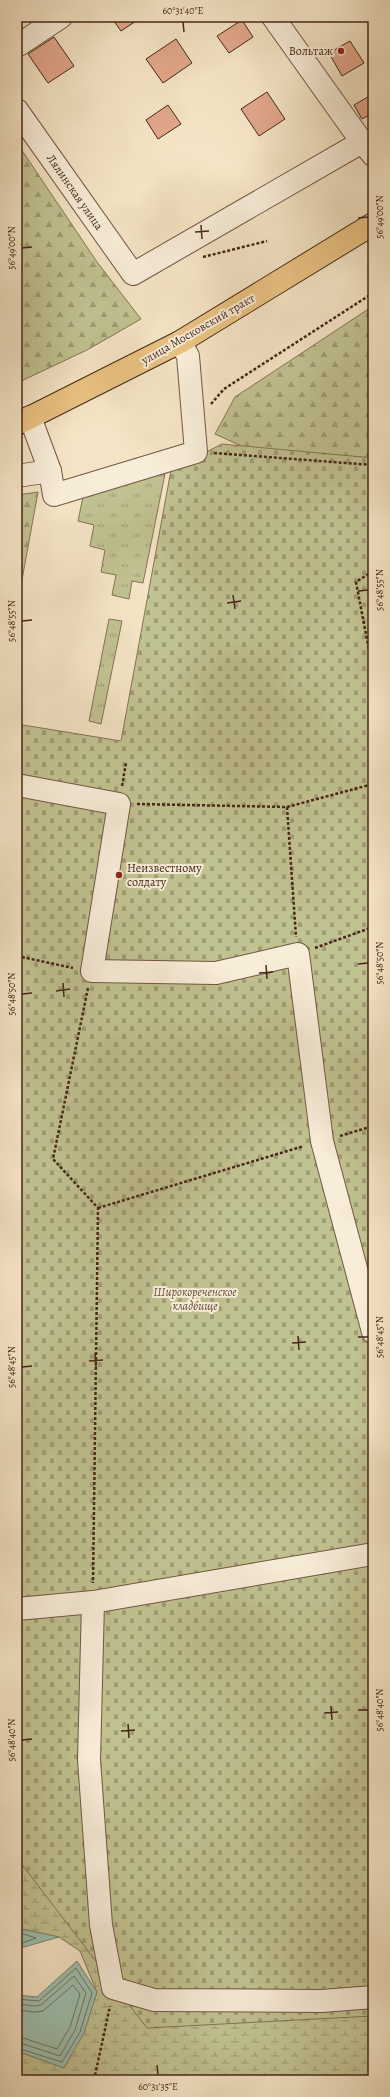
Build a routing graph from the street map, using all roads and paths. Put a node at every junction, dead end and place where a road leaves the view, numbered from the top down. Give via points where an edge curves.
1 (61, 17) edge
2 (273, 17) edge
3 (17, 46) edge
4 (17, 110) edge
5 (367, 149) edge
6 (373, 224) edge
7 (373, 293) edge
8 (180, 342) junction
9 (211, 406) dead end
10 (24, 421) edge
11 (196, 452) junction
12 (373, 465) edge
13 (50, 472) junction
14 (17, 476) edge
15 (373, 571) edge
16 (373, 671) edge
17 (126, 763) dead end
18 (373, 784) edge
19 (17, 785) edge
20 (119, 804) junction
21 (287, 807) junction
22 (373, 927) edge
23 (298, 954) junction
24 (17, 956) edge
25 (92, 972) junction
26 (373, 1126) edge
27 (322, 1141) junction
28 (98, 1208) junction
29 (373, 1332) edge
30 (373, 1554) edge
31 (93, 1602) junction
32 (17, 1609) edge
33 (114, 1988) junction
34 (373, 1997) edge
35 (94, 2080) edge

1 - 3 street
2 - 5 street
4 - 5 street, Лялинская улица via 133,274
6 - 8 main road, улица Московский тракт
7 - 9 path via 224,389
8 - 10 main road, улица Московский тракт
8 - 11 street via 188,356
10 - 13 street
11 - 12 path
11 - 13 street via 54,495
13 - 14 street
15 - 16 path via 356,582
17 - 20 path
18 - 21 path
19 - 20 street
20 - 21 path
20 - 25 street
21 - 23 path
22 - 23 path
23 - 25 street via 216,974
23 - 27 street
24 - 25 path
25 - 28 path via 52,1159
26 - 27 path
27 - 28 path
27 - 29 street
28 - 31 path
30 - 31 street
31 - 32 street
31 - 33 street via 89,1760 101,1925
33 - 34 street via 154,2000 322,2001
33 - 35 path

